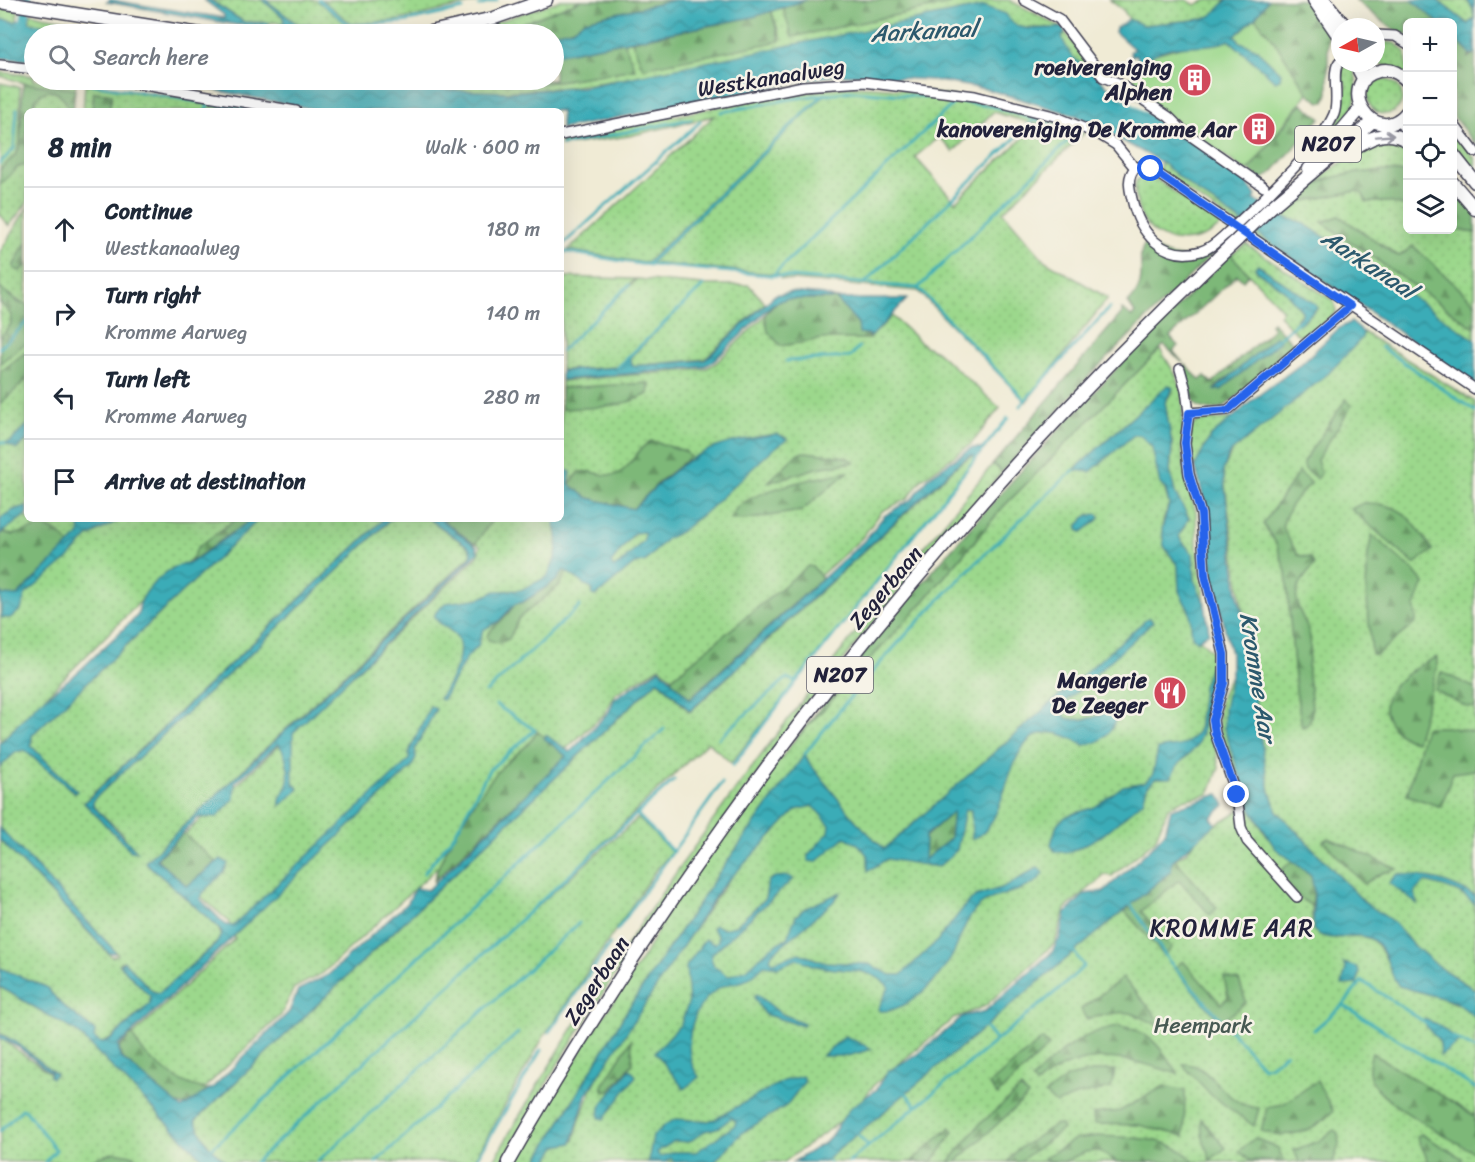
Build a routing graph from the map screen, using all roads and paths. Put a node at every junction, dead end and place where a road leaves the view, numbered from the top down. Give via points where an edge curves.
1 (546, 0) edge
2 (1024, 0) edge
3 (1314, 0) edge
4 (1324, 0) edge
5 (5, 3) edge
6 (1339, 18) edge
7 (136, 24) edge
8 (467, 24) edge
9 (1331, 25) edge
10 (1385, 35) edge
11 (1403, 41) edge
12 (0, 65) edge
13 (24, 68) edge
14 (1385, 69) edge
15 (1335, 72) edge
16 (1359, 72) edge
17 (1372, 72) edge
18 (1403, 78) edge
19 (1364, 80) junction
20 (173, 90) edge
21 (278, 108) edge
22 (1361, 108) junction
23 (1403, 120) edge
24 (1373, 121) junction
25 (1455, 126) edge
26 (564, 134) edge
27 (1403, 139) edge
28 (1475, 152) edge
29 (1457, 159) edge
30 (1325, 162) junction
31 (1135, 168) junction
32 (1457, 177) edge
33 (1298, 182) junction
34 (1475, 182) edge
35 (1264, 187) dead end
36 (1457, 188) edge
37 (1475, 198) edge
38 (1264, 206) junction
39 (1475, 209) edge
40 (1233, 236) junction
41 (1350, 306) junction
42 (1179, 369) dead end
43 (1475, 389) edge
44 (1189, 413) junction
45 (1297, 897) dead end
46 (508, 1162) edge

1 - 8 main road
2 - 35 street via 1059,19 1096,69
3 - 9 main road
4 - 6 main road
5 - 7 main road
10 - 11 street
12 - 13 street
14 - 18 main road
15 - 38 street, Zegerbaan via 1337,102 1332,120
16 - 19 main road
17 - 19 main road
19 - 22 main road, N207 via 1358,94
20 - 21 street
22 - 24 main road, N207
22 - 33 main road, Zegerbaan / N207
23 - 24 main road, N207
24 - 30 main road, Zegerbaan / N207
25 - 28 street
26 - 31 street, Westkanaalweg via 803,86 864,82 975,96 1054,116 1116,145
30 -> 27 main road, N207 via 1374,136 1394,135
29 - 34 main road
30 - 33 main road, Zegerbaan / N207
31 - 40 street, Zegerbaan via 1129,181 1138,220 1146,235 1160,246 1185,254
31 - 41 street via 1144,165 1151,169
32 - 37 main road
33 - 38 main road, Zegerbaan / N207
36 - 39 main road
38 - 40 main road, Zegerbaan / N207, bridge
40 - 46 main road, Zegerbaan / N207 via 999,485 906,592 802,723 659,922
41 - 43 street
41 - 44 street via 1228,410
42 - 44 street
44 - 45 street via 1185,443 1189,474 1201,514 1205,575 1224,654 1224,683 1213,720 1215,733 1241,827 1256,854

